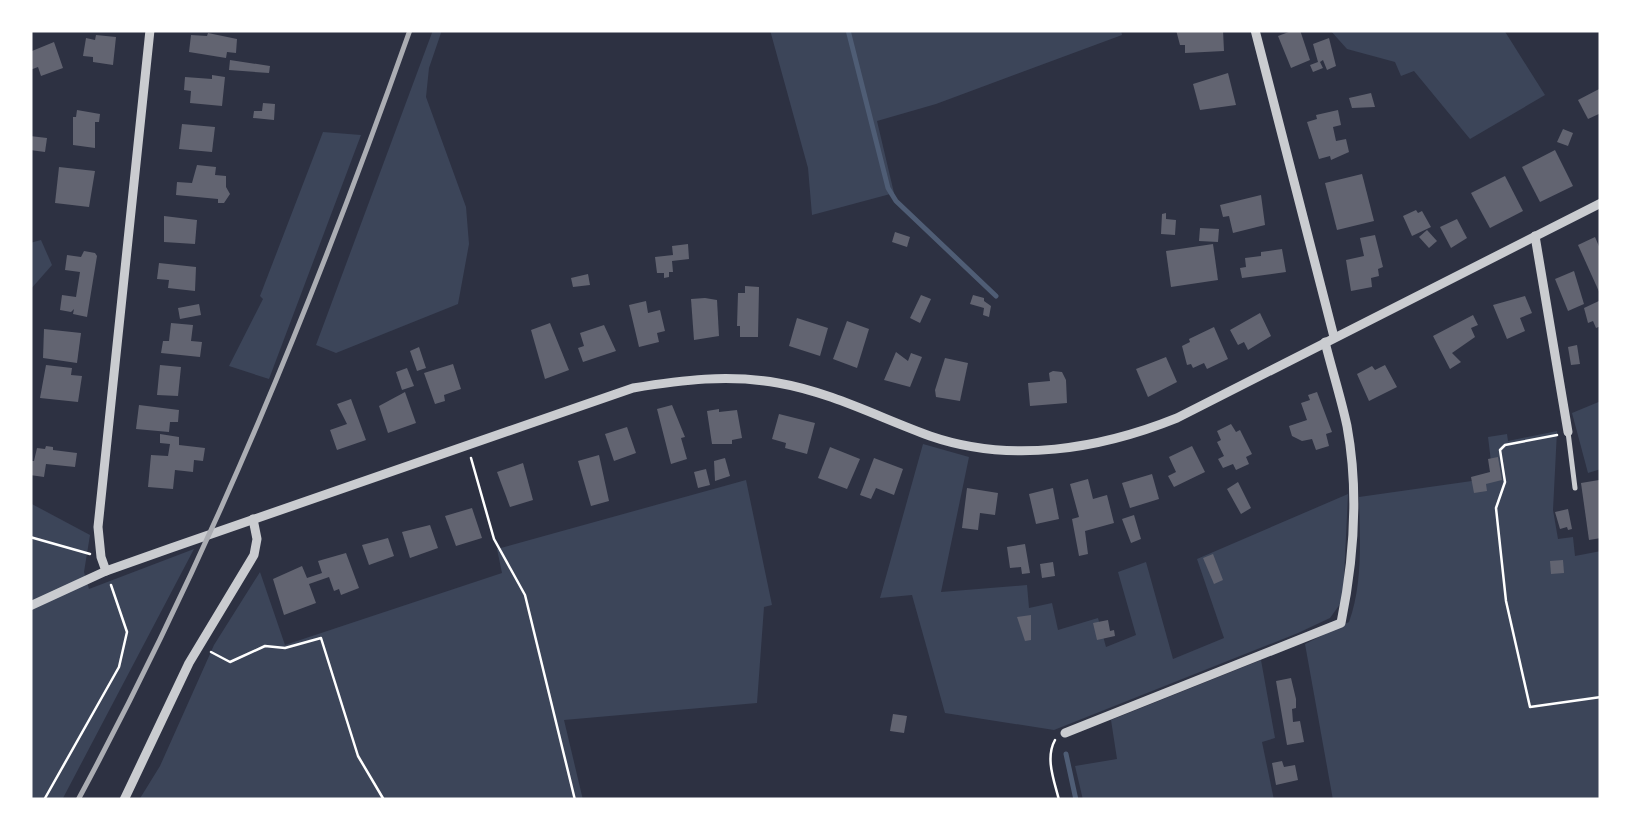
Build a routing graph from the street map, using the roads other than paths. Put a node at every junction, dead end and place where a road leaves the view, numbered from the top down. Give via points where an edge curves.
1 (150, 30) edge
2 (1256, 30) edge
3 (1601, 203) edge
4 (1535, 236) junction
5 (1329, 340) junction
6 (1568, 432) joint
7 (1576, 488) dead end
8 (253, 520) junction
9 (106, 572) junction
10 (30, 606) edge
11 (1064, 733) road end
12 (124, 800) edge

1 - 9 street via 98,527
2 - 5 street
3 - 4 street
4 - 5 street
4 - 6 street
5 - 8 street via 1178,418 1064,449 934,438 780,383 718,377 633,388
5 - 11 street via 1354,492 1341,623
6 - 7 lane
8 - 9 street
8 - 12 street via 254,555 199,647
9 - 10 street

